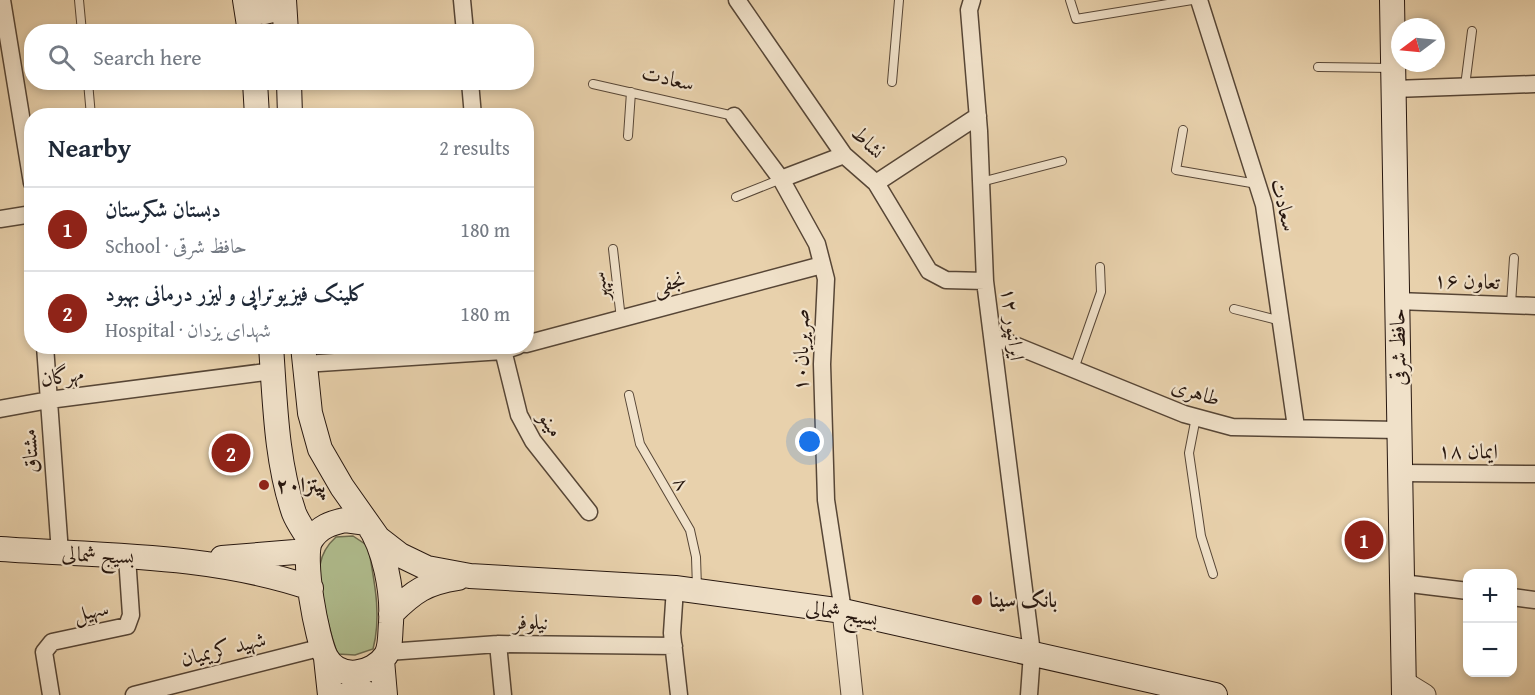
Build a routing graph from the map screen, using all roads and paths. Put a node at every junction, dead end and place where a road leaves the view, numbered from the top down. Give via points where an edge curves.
1 (2, 0) edge
2 (79, 0) edge
3 (283, 0) edge
4 (462, 0) edge
5 (737, 0) edge
6 (899, 0) edge
7 (972, 0) edge
8 (1070, 0) edge
9 (1192, 0) edge
10 (1199, 0) edge
11 (1392, 0) edge
12 (245, 2) edge
13 (81, 24) edge
14 (249, 24) edge
15 (285, 24) edge
16 (464, 24) edge
17 (1472, 31) dead end
18 (1318, 67) dead end
19 (1393, 78) junction
20 (892, 82) dead end
21 (593, 84) dead end
22 (1535, 84) edge
23 (1465, 86) junction
24 (89, 90) edge
25 (255, 90) edge
26 (289, 90) edge
27 (471, 90) edge
28 (631, 92) junction
29 (90, 108) edge
30 (257, 108) edge
31 (290, 108) edge
32 (472, 108) edge
33 (734, 116) joint
34 (978, 117) junction
35 (1183, 130) dead end
36 (24, 134) edge
37 (628, 136) dead end
38 (844, 155) junction
39 (1062, 161) dead end
40 (781, 179) junction
41 (981, 182) junction
42 (876, 183) junction
43 (1257, 184) junction
44 (736, 197) dead end
45 (24, 215) edge
46 (0, 219) edge
47 (613, 249) dead end
48 (1514, 258) dead end
49 (822, 265) junction
50 (1100, 267) dead end
51 (985, 281) junction
52 (1397, 301) junction
53 (1511, 304) junction
54 (1535, 306) edge
55 (1234, 309) dead end
56 (621, 319) junction
57 (1282, 321) junction
58 (992, 336) junction
59 (534, 342) edge
60 (46, 354) edge
61 (272, 354) edge
62 (332, 354) edge
63 (509, 354) edge
64 (303, 355) edge
65 (1074, 369) junction
66 (273, 371) junction
67 (629, 395) dead end
68 (49, 400) junction
69 (0, 409) edge
70 (1196, 417) junction
71 (1296, 427) junction
72 (1399, 430) junction
73 (1400, 472) junction
74 (1535, 474) edge
75 (589, 512) dead end
76 (378, 538) junction
77 (309, 546) junction
78 (0, 549) edge
79 (60, 553) junction
80 (127, 557) junction
81 (196, 561) junction
82 (1212, 574) dead end
83 (470, 576) junction
84 (1402, 583) junction
85 (311, 588) junction
86 (686, 590) junction
87 (1463, 591) edge
88 (1517, 598) edge
89 (1535, 600) edge
90 (843, 611) junction
91 (391, 614) junction
92 (498, 644) junction
93 (674, 646) junction
94 (325, 653) junction
95 (1032, 653) junction
96 (385, 656) junction
97 (1404, 688) edge
98 (51, 695) edge
99 (134, 695) edge
100 (330, 695) edge
101 (346, 695) edge
102 (371, 695) edge
103 (385, 695) edge
104 (503, 695) edge
105 (679, 695) edge
106 (852, 695) edge
107 (1029, 695) edge
108 (1211, 695) edge
109 (1425, 695) edge

1 - 36 street
2 - 13 lane
3 - 12 main road via 277,8 266,12 252,10
3 - 15 main road
4 - 16 street
5 - 38 street, نشاط
6 - 20 lane
7 - 34 street, ایرانپور ۱۲ via 969,10
8 - 9 lane via 1076,19
10 - 43 street, سعادت
11 - 19 main road, حافظ شرقی
12 - 14 main road
17 - 23 lane
18 - 19 lane
19 - 23 street
19 - 52 main road, حافظ شرقی
21 - 28 lane, سعادت
22 - 23 street
24 - 29 lane
25 - 30 main road
26 - 31 main road
27 - 32 street
28 - 33 lane, سعادت
28 - 37 lane
33 - 40 street, صریریان۱۰
34 - 41 street, ایرانپور ۱۲
34 - 42 street
35 - 43 lane via 1176,170
38 - 40 street
38 - 42 street, نشاط
39 - 41 lane
40 - 44 lane
40 - 49 street, صریریان۱۰ via 817,244
41 - 51 street, ایرانپور ۱۲
42 - 51 street, نشاط via 929,271 946,280
43 - 57 street, سعادت
45 - 46 street
47 - 56 lane, سپهر
48 - 53 lane
49 - 56 street, نجفی
49 - 90 street, صریریان۱۰ via 826,279 822,364 826,500
50 - 65 lane via 1101,292
51 - 58 street, ایرانپور ۱۲
52 - 53 street, تعاون ۱۶
52 - 72 main road, حافظ شرقی
53 - 54 street, تعاون ۱۶
55 - 57 lane
56 - 59 street, نجفی
57 - 71 street, سعادت
58 - 65 street, طاهری
58 - 95 street, ایرانپور ۱۲
60 - 68 street, مشتاق
61 - 66 main road
62 - 64 street
63 - 75 street, مینو via 519,415 533,441
64 - 76 main road via 310,413 320,449
65 - 70 street, طاهری
66 - 68 street, مهرگان
66 - 77 main road via 287,484 294,514
67 - 86 lane, ۸ via 640,444 690,530 696,557
68 - 69 street, مهرگان
68 - 79 street, مشتاق
70 - 71 street, طاهری via 1232,427
70 - 82 lane via 1189,453
71 - 72 street, طاهری
72 - 73 main road, حافظ شرقی
73 - 74 street, ایمان ۱۸
73 - 84 main road, حافظ شرقی
76 - 77 main road, بسیج شمالی via 367,523 345,520 328,523
76 - 83 main road, بسیج شمالی via 400,555 428,568
76 - 91 main road
77 - 81 main road, بسیج شمالی
77 - 85 main road
78 - 79 main road, بسیج شمالی
79 - 80 main road, بسیج شمالی
80 - 81 main road, بسیج شمالی
80 - 98 street, سهیل via 131,615 127,626 52,642 44,652
81 - 85 main road, بسیج شمالی
83 - 86 main road, بسیج شمالی
83 - 91 main road, بسیج شمالی via 435,582 413,593
84 - 87 street
84 - 97 main road, حافظ شرقی
85 - 94 main road
86 - 90 main road, بسیج شمالی
86 - 93 street
88 - 89 street
90 - 95 main road, بسیج شمالی
90 - 106 street
91 - 96 main road
92 - 93 street, نیلوفر
92 - 96 street, نیلوفر
92 - 104 street
93 - 105 street
94 - 96 main road via 341,670 362,674
94 - 99 street, شهید کریمیان
94 - 100 main road
95 - 107 street, ایرانپور ۱۲
95 - 108 main road, بسیج شمالی
96 - 103 main road
97 - 109 street
101 - 102 main road via 358,691

